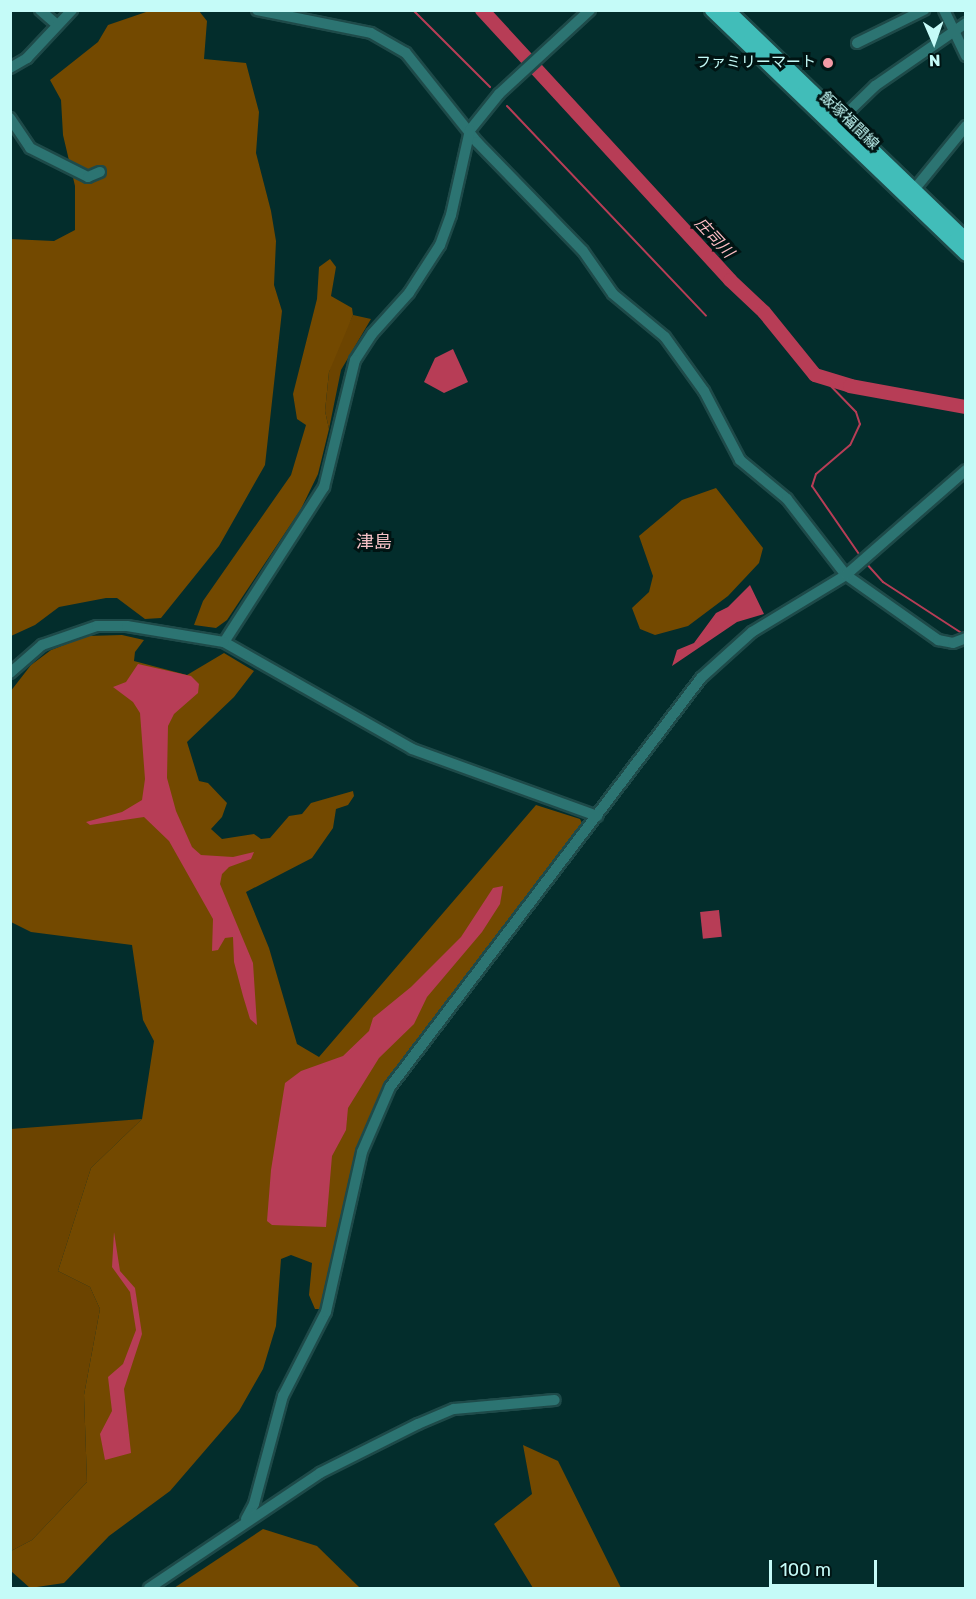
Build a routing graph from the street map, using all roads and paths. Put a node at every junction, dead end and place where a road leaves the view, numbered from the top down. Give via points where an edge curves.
1 (40, 10) edge
2 (72, 10) edge
3 (257, 10) edge
4 (590, 10) edge
5 (712, 10) edge
6 (727, 10) edge
7 (924, 10) edge
8 (944, 10) edge
9 (966, 23) edge
10 (56, 24) junction
11 (954, 29) junction
12 (857, 44) dead end
13 (964, 44) edge
14 (966, 56) edge
15 (10, 68) edge
16 (10, 118) edge
17 (840, 120) junction
18 (966, 126) edge
19 (470, 130) junction
20 (100, 172) dead end
21 (913, 191) junction
22 (966, 240) edge
23 (966, 254) edge
24 (966, 470) edge
25 (846, 575) junction
26 (221, 641) junction
27 (964, 641) edge
28 (10, 673) edge
29 (597, 816) junction
30 (555, 1400) dead end
31 (246, 1519) junction
32 (149, 1588) edge

1 - 10 street
2 - 10 street
3 - 19 street via 372,33 389,41 406,53
4 - 19 street via 486,107
5 - 23 main road, 飯塚福間線
6 - 17 main road, 飯塚福間線
7 - 12 street
8 - 11 street
9 - 11 street
10 - 15 street via 46,40
11 - 13 street
11 - 17 street via 875,86
13 - 14 street
16 - 20 street via 30,148 88,177
17 - 21 main road, 飯塚福間線
18 - 21 street
19 - 25 street via 583,251 613,294 665,337 704,391 740,460 787,499
19 - 26 street via 451,215 440,245 409,293 372,334 355,360 324,487
21 - 22 main road, 飯塚福間線
24 - 25 street
25 - 27 street via 939,640
25 - 29 street via 728,650 701,678
26 - 28 street via 127,626 97,626 69,632 42,645
26 - 29 street via 412,749
29 - 31 street via 390,1087 379,1107 362,1152 332,1296 283,1396 254,1504
30 - 31 street via 454,1409 349,1457
31 - 32 street

